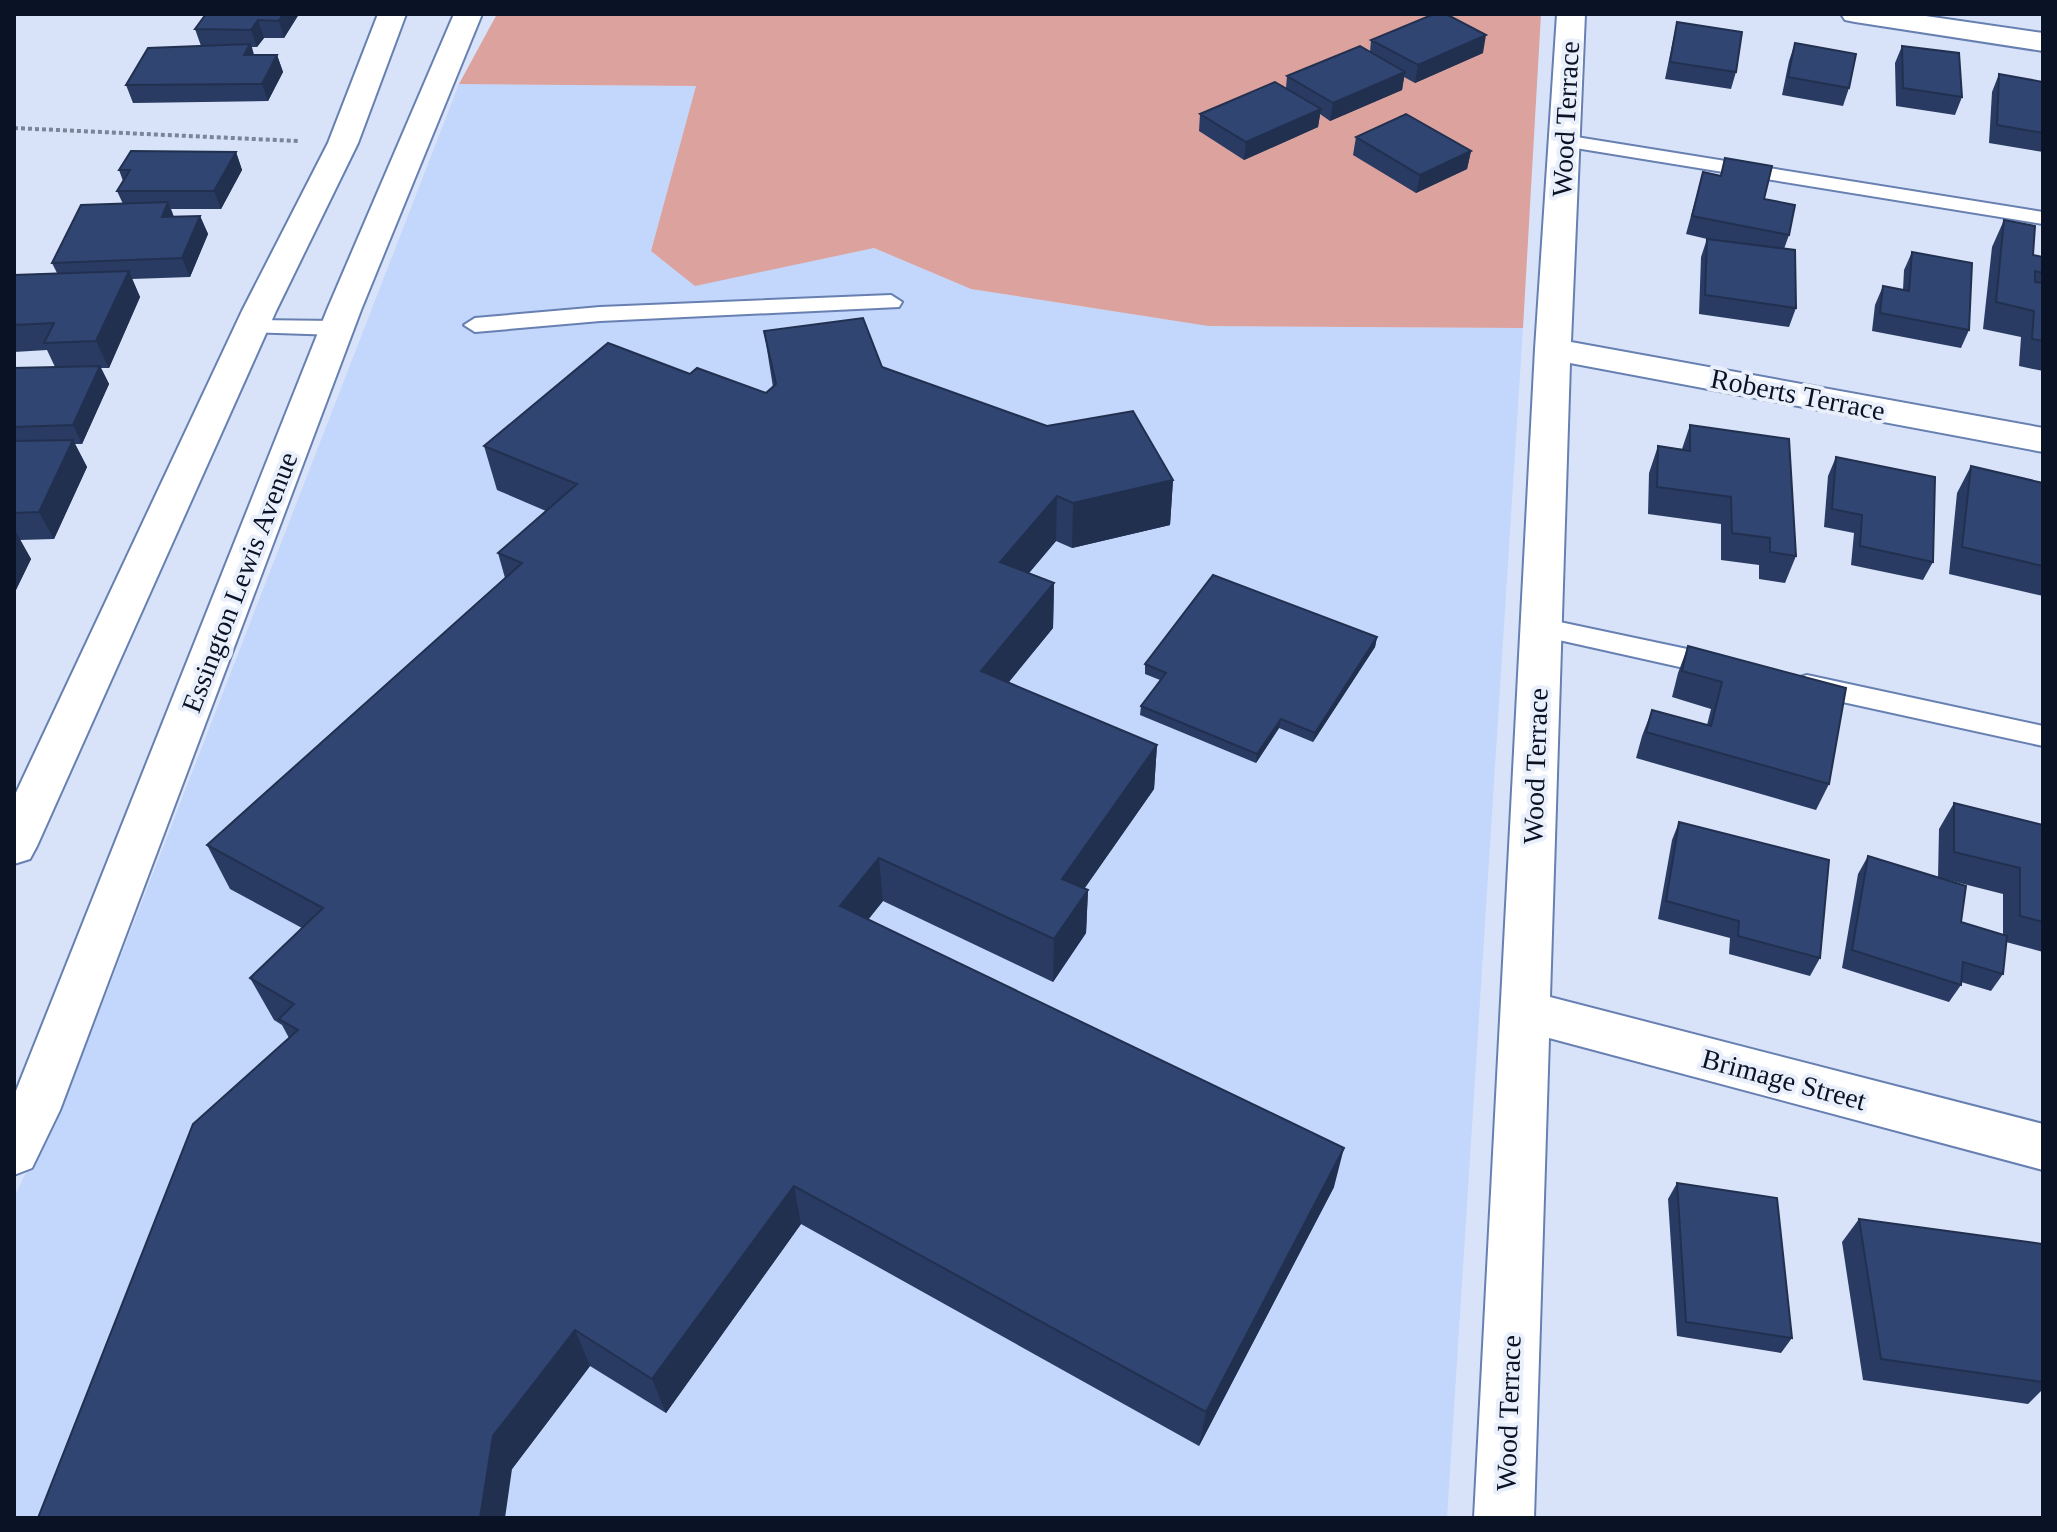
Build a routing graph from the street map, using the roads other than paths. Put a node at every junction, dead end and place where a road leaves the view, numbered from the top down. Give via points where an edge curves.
1 (392, 14) edge
2 (468, 14) edge
3 (1571, 14) edge
4 (1855, 14) edge
5 (2043, 42) edge
6 (1564, 141) junction
7 (2043, 218) edge
8 (891, 302) dead end
9 (475, 325) dead end
10 (251, 327) junction
11 (337, 328) junction
12 (1553, 349) junction
13 (2043, 440) edge
14 (1541, 627) junction
15 (1739, 670) edge
16 (1784, 680) edge
17 (2043, 736) edge
18 (14, 846) edge
19 (1524, 1011) junction
20 (24, 1110) edge
21 (2043, 1147) edge
22 (14, 1152) edge
23 (1504, 1518) edge

1 - 10 street via 343,143
2 - 11 street, Essington Lewis Avenue
3 - 6 street, Wood Terrace
4 - 5 street
6 - 7 lane
6 - 12 street, Wood Terrace
8 - 9 lane via 600,314
10 - 11 lane
10 - 18 street
11 - 20 street, Essington Lewis Avenue
12 - 13 street, Roberts Terrace
12 - 14 street, Wood Terrace
14 - 15 lane
14 - 19 street, Wood Terrace
16 - 17 lane
19 - 21 street, Brimage Street
19 - 23 street, Wood Terrace
20 - 22 street, Essington Lewis Avenue

